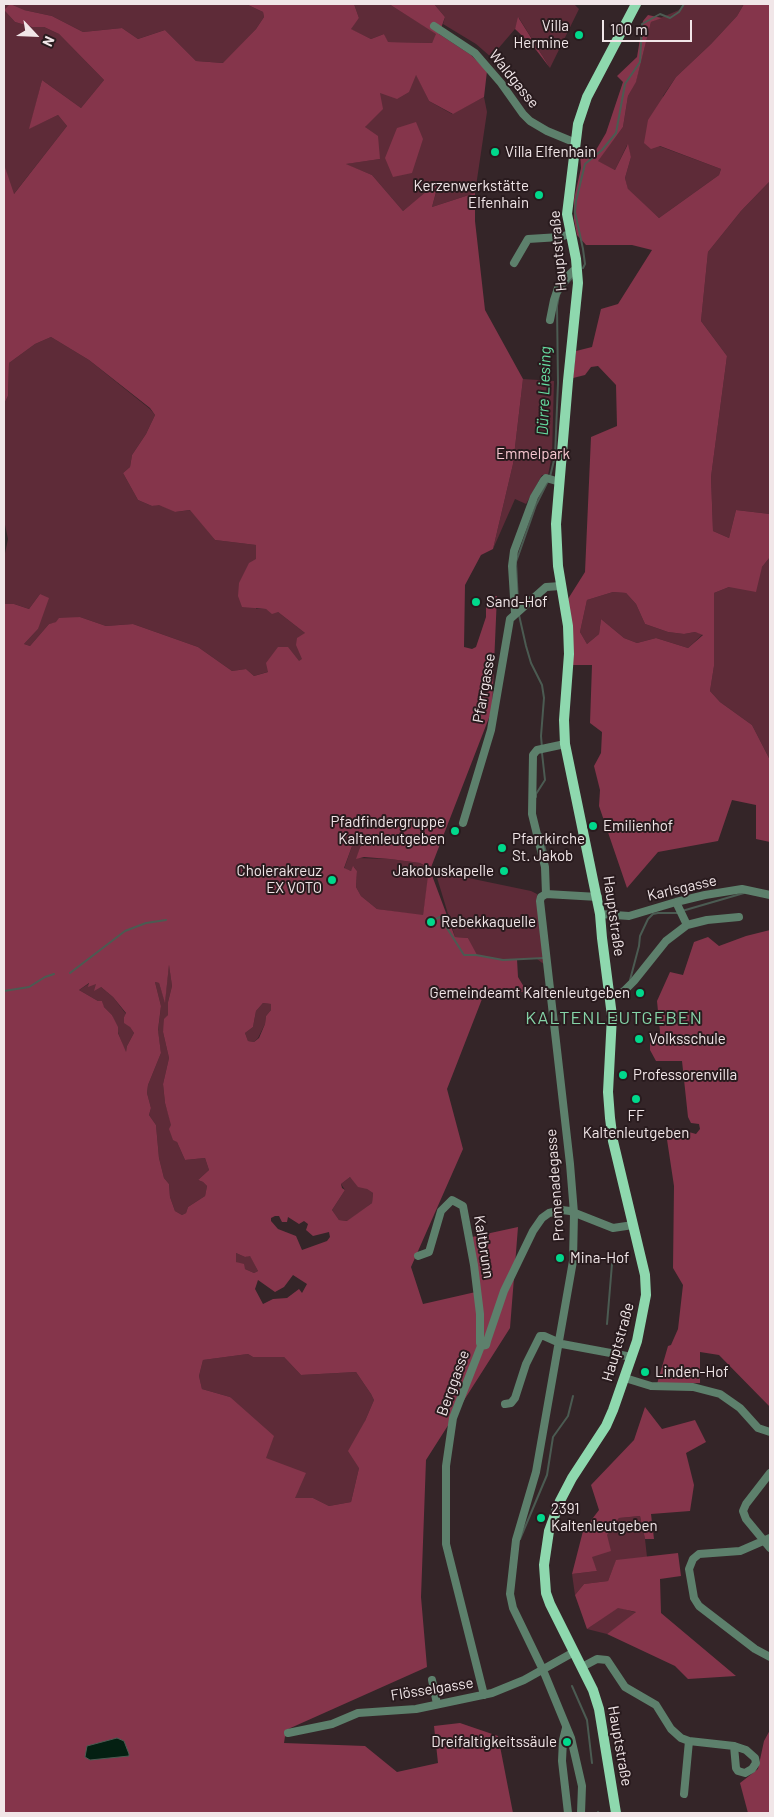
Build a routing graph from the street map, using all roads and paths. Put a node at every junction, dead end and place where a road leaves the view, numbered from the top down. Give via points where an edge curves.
1 (636, 4) edge
2 (434, 26) dead end
3 (576, 143) junction
4 (570, 234) junction
5 (514, 263) dead end
6 (577, 270) junction
7 (550, 320) dead end
8 (553, 480) junction
9 (561, 586) junction
10 (519, 611) junction
11 (565, 744) junction
12 (463, 823) dead end
13 (546, 894) junction
14 (770, 895) edge
15 (598, 897) junction
16 (676, 902) junction
17 (600, 914) junction
18 (739, 917) dead end
19 (687, 925) junction
20 (610, 994) junction
21 (574, 1213) junction
22 (633, 1225) junction
23 (418, 1256) dead end
24 (559, 1343) junction
25 (481, 1346) junction
26 (632, 1357) junction
27 (625, 1378) junction
28 (505, 1404) dead end
29 (770, 1432) edge
30 (770, 1473) edge
31 (767, 1540) edge
32 (770, 1548) edge
33 (574, 1652) junction
34 (770, 1657) edge
35 (582, 1667) junction
36 (543, 1670) junction
37 (432, 1680) dead end
38 (484, 1695) junction
39 (438, 1704) junction
40 (566, 1728) junction
41 (288, 1733) dead end
42 (690, 1741) junction
43 (734, 1746) dead end
44 (684, 1794) dead end
45 (568, 1813) edge
46 (581, 1813) edge
47 (616, 1813) edge

1 - 3 main road, Hauptstraße via 587,97 579,119
2 - 3 street, Waldgasse via 475,53 530,121
3 - 4 main road, Hauptstraße via 568,207
4 - 5 street via 528,239
4 - 6 main road, Hauptstraße
6 - 7 street via 558,288
6 - 8 main road, Hauptstraße via 568,381
8 - 9 main road, Hauptstraße
8 - 10 street via 544,480 534,497 513,554
9 - 10 street via 547,587
9 - 11 main road, Hauptstraße via 570,654
10 - 12 street, Pfarrgasse via 510,620 491,730
11 - 13 street, Promenadegasse via 536,751 533,756 532,814 545,867
11 - 15 main road, Hauptstraße
13 - 15 street
13 - 21 street, Promenadegasse via 540,901
14 - 16 street, Karlsgasse via 742,890
15 - 17 main road, Hauptstraße
16 - 17 street, Karlsgasse via 630,916
16 - 19 street
17 - 20 main road, Hauptstraße
18 - 19 street
19 - 20 street via 666,941 624,991
20 - 22 main road, Hauptstraße via 610,1118
21 - 22 street, Berggasse via 613,1228
21 - 24 street, Promenadegasse via 573,1261
21 - 25 street, Berggasse via 558,1210 540,1221 504,1291 487,1343
22 - 26 main road, Hauptstraße via 646,1295
23 - 25 street, Kaltbrunn via 430,1252 441,1211 452,1200 463,1206 474,1265
24 - 26 street
24 - 28 street via 544,1336 538,1338 516,1398 513,1403
24 - 36 street, Promenadegasse via 536,1472 516,1540 510,1587 513,1608
25 - 38 street, Berggasse via 453,1418 446,1466 446,1544
26 - 27 main road, Hauptstraße
27 - 29 street via 651,1386 693,1387 720,1394 740,1408 758,1428
27 - 33 main road, Hauptstraße via 606,1426 564,1490 546,1543 546,1593
30 - 31 street via 743,1509 745,1517
31 - 32 street
31 - 34 street via 740,1551 699,1554 689,1569 698,1606
33 - 35 main road, Hauptstraße
33 - 36 street, Flösselgasse
35 - 42 street via 597,1659 607,1660 625,1687 656,1705 671,1729
35 - 47 main road, Hauptstraße via 599,1710
36 - 38 street, Flösselgasse via 515,1685
36 - 40 street, Promenadegasse
37 - 39 street
38 - 39 street, Flösselgasse
39 - 41 street, Flösselgasse via 416,1709 358,1713 332,1724
40 - 45 street via 562,1762
40 - 46 street, Promenadegasse via 582,1786
42 - 43 street
42 - 44 street

